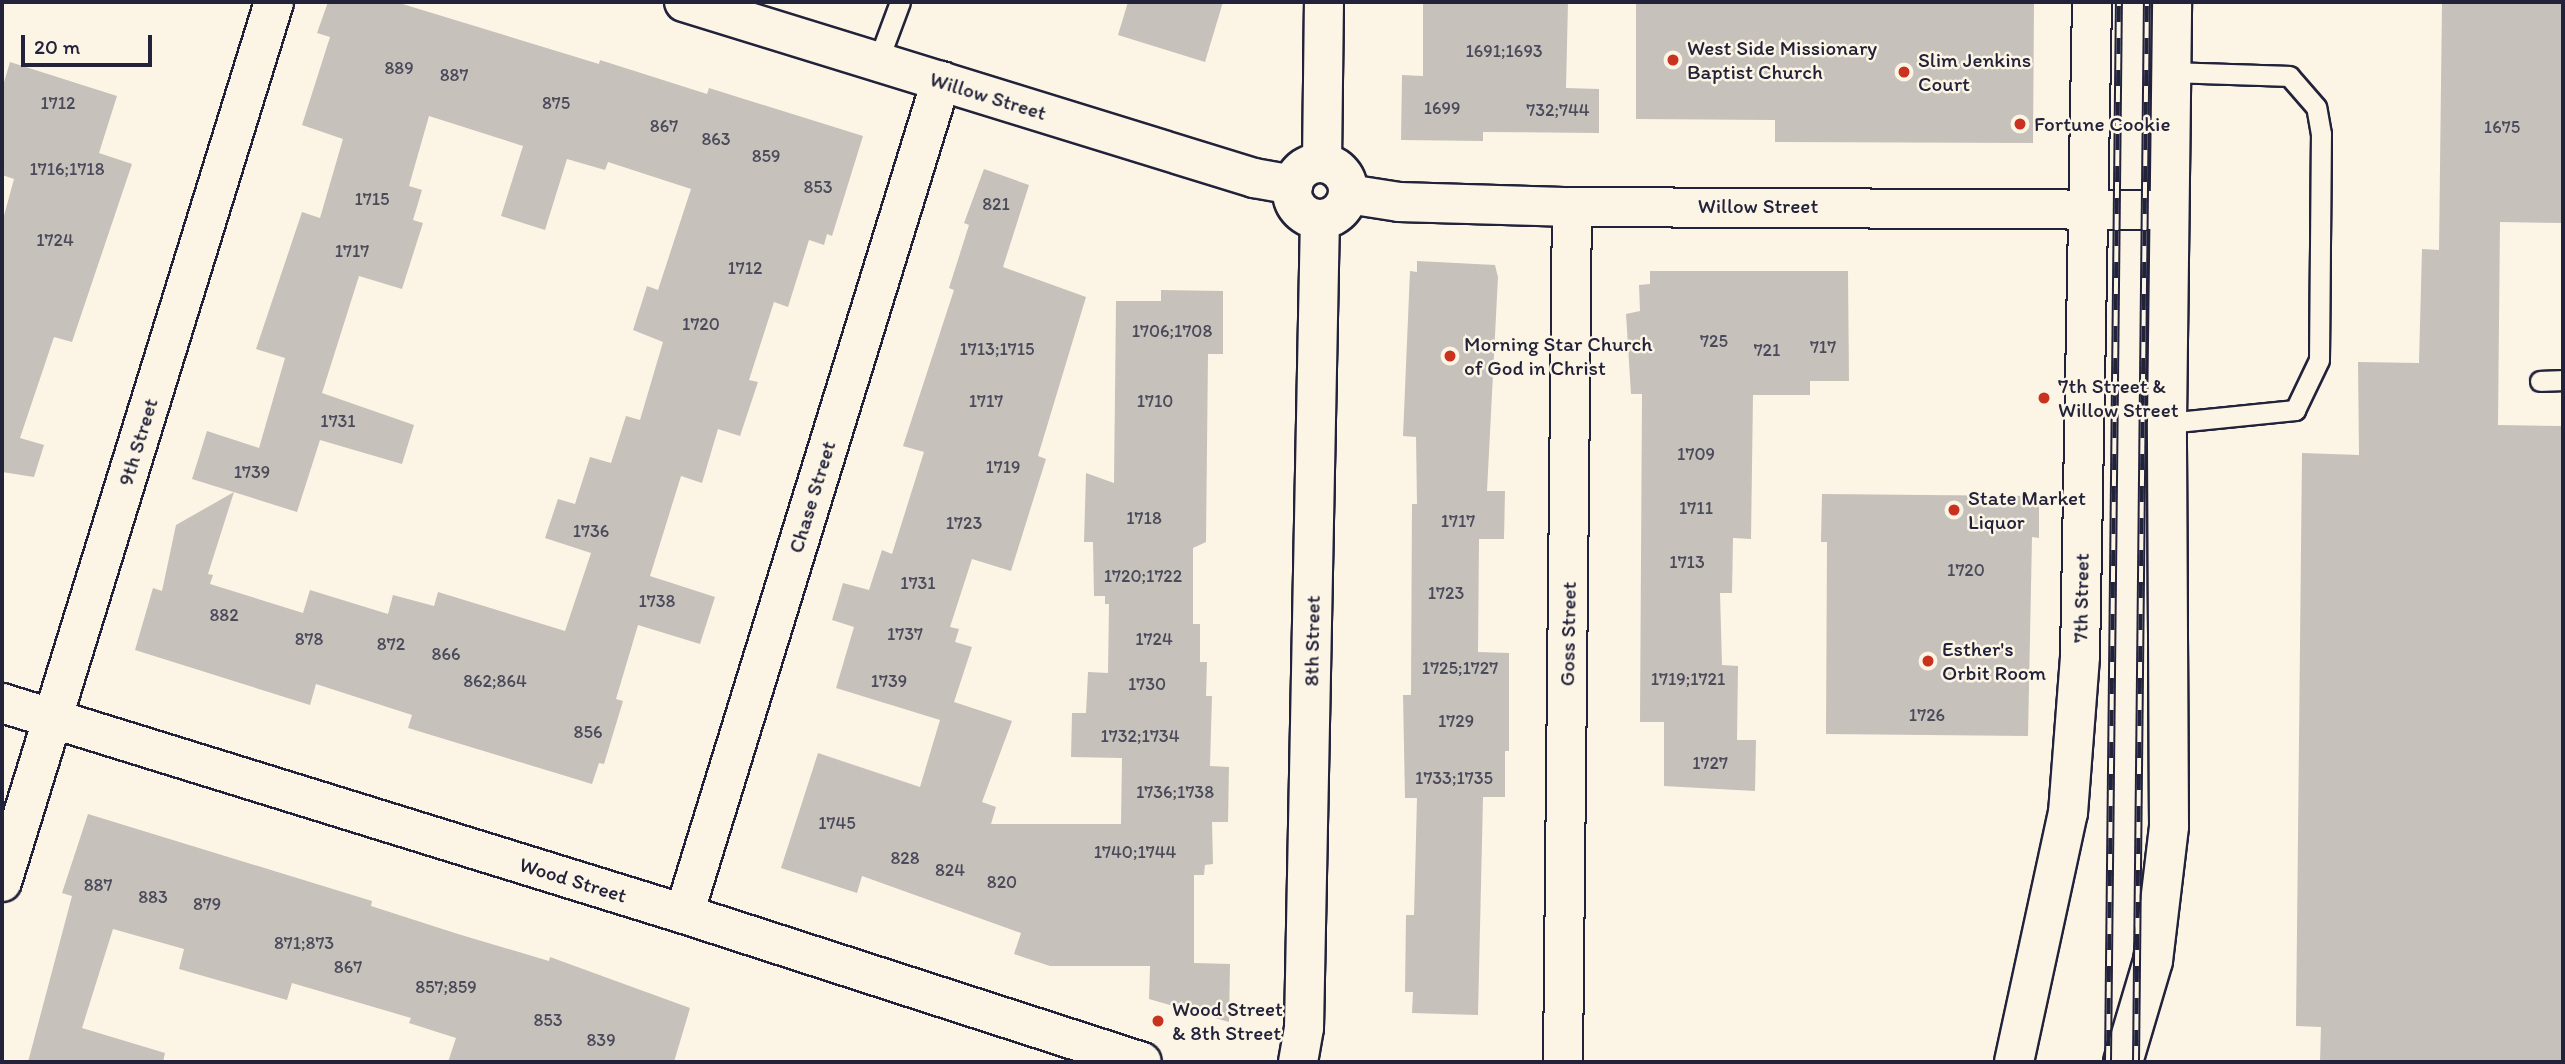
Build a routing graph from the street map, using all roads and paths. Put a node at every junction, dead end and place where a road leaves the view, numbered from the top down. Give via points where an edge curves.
1 (274, 2) edge
2 (684, 2) edge
3 (900, 2) edge
4 (1324, 2) edge
5 (2092, 2) edge
6 (2172, 2) edge
7 (878, 61) junction
8 (2171, 72) junction
9 (940, 81) junction
10 (1307, 174) junction
11 (1348, 194) junction
12 (1572, 206) junction
13 (2091, 209) junction
14 (2169, 210) junction
15 (1320, 219) junction
16 (2540, 380) dead end
17 (2563, 380) edge
18 (2167, 423) junction
19 (2, 703) edge
20 (52, 720) junction
21 (2, 883) edge
22 (684, 914) junction
23 (1142, 1062) edge
24 (1298, 1062) edge
25 (1563, 1062) edge
26 (2014, 1062) edge
27 (2123, 1062) edge

1 - 20 street, 9th Street
2 - 7 street, Willow Street
3 - 7 lane
4 - 10 street
5 - 13 street, 7th Street
6 - 8 street
7 - 9 street, Willow Street
8 - 14 street
8 - 18 lane via 2289,76 2316,107 2321,134 2319,360 2295,410
9 - 10 street, Willow Street via 1254,178
9 - 22 street, Chase Street
10 - 11 street via 1342,173
10 - 15 street via 1299,209
11 - 12 street, Willow Street via 1399,202
11 - 15 street via 1339,212
12 - 13 street, Willow Street
12 - 25 street, Goss Street
13 - 14 street, Willow Street
13 - 26 street, 7th Street via 2080,656 2068,813
14 - 18 street
15 - 24 street, 8th Street via 1304,1028
16 - 17 lane
18 - 27 street via 2169,825 2153,961
19 - 20 street, Wood Street
20 - 21 street, 9th Street
20 - 22 street, Wood Street
22 - 23 street, Wood Street

